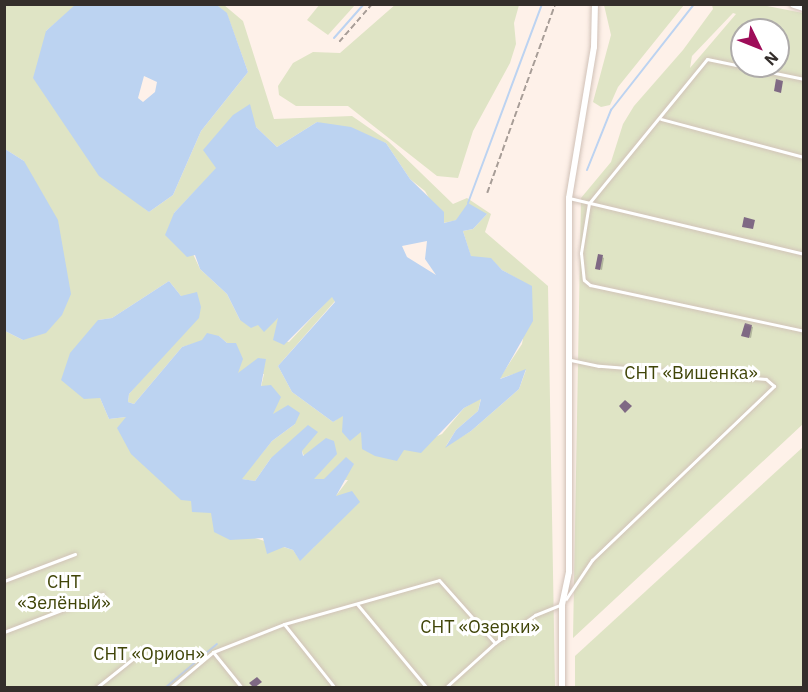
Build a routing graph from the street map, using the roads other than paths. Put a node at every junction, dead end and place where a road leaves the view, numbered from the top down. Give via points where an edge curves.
1 (595, 4) edge
2 (794, 4) edge
3 (804, 7) edge
4 (804, 79) edge
5 (661, 119) junction
6 (804, 157) edge
7 (569, 198) junction
8 (589, 203) junction
9 (804, 255) edge
10 (804, 331) edge
11 (569, 360) junction
12 (75, 554) dead end
13 (4, 581) edge
14 (103, 594) dead end
15 (357, 603) junction
16 (562, 605) junction
17 (284, 624) junction
18 (4, 632) edge
19 (495, 643) junction
20 (146, 649) dead end
21 (213, 652) junction
22 (96, 687) edge
23 (170, 687) edge
24 (242, 687) edge
25 (335, 687) edge
26 (427, 687) edge
27 (445, 687) edge
28 (562, 687) edge

1 - 7 street via 594,47
2 - 3 street
4 - 5 lane via 707,59
5 - 6 lane
5 - 8 lane
7 - 8 lane
7 - 11 street
8 - 9 lane
8 - 10 lane via 581,253 584,280 590,285
11 - 16 street via 569,572
11 - 16 lane via 599,366 766,379 774,386 592,560
12 - 13 lane
14 - 18 lane
15 - 17 lane
15 - 19 lane via 439,580
15 - 26 lane
16 - 19 lane via 535,615
16 - 28 street
17 - 21 lane
17 - 25 lane
19 - 27 lane
20 - 22 lane
21 - 23 lane
21 - 24 lane

